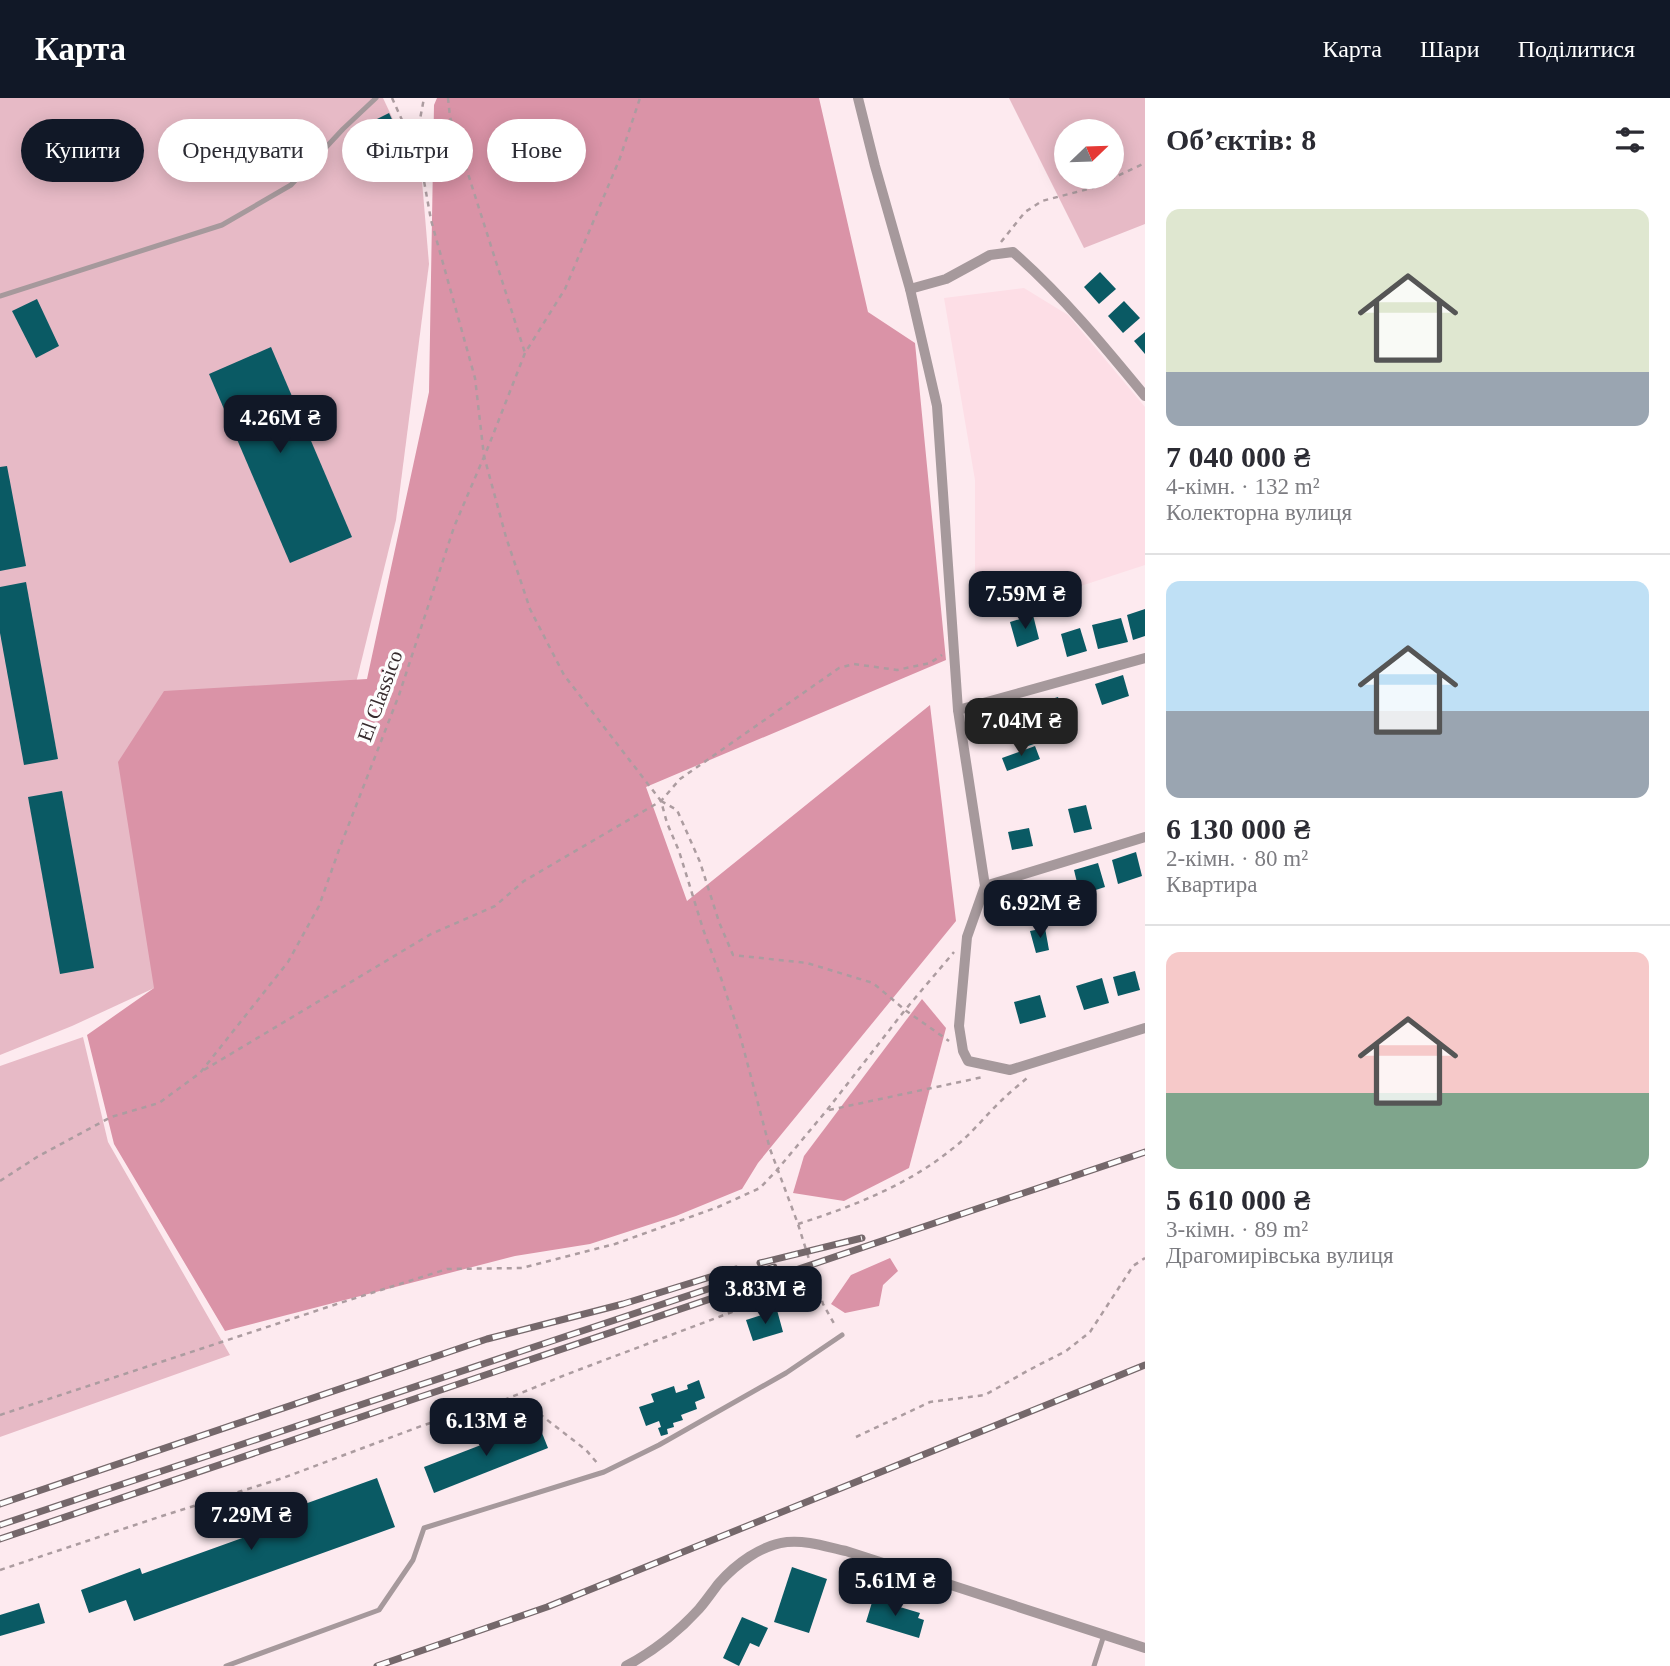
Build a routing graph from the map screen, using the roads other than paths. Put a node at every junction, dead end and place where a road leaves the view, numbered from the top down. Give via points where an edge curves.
1 (376, 98) edge
2 (858, 98) edge
3 (911, 289) junction
4 (0, 296) edge
5 (1145, 396) edge
6 (1145, 658) edge
7 (958, 710) junction
8 (1145, 837) edge
9 (985, 886) junction
10 (1145, 1028) edge
11 (842, 1335) road end
12 (1104, 1635) junction
13 (1145, 1648) edge
14 (226, 1666) edge
15 (626, 1666) edge
16 (1094, 1666) edge

1 - 4 lane via 291,185 222,225
2 - 3 street
3 - 5 street via 946,279 989,255 1013,252 1040,276
3 - 7 street via 937,406
6 - 7 street
7 - 9 street
8 - 9 street
9 - 10 street via 967,937 959,1026 968,1061 1010,1070
11 - 14 lane via 786,1373 604,1472 424,1528 413,1560 379,1610
12 - 13 street
12 - 15 street via 846,1551 788,1542 751,1555 671,1635
12 - 16 lane

